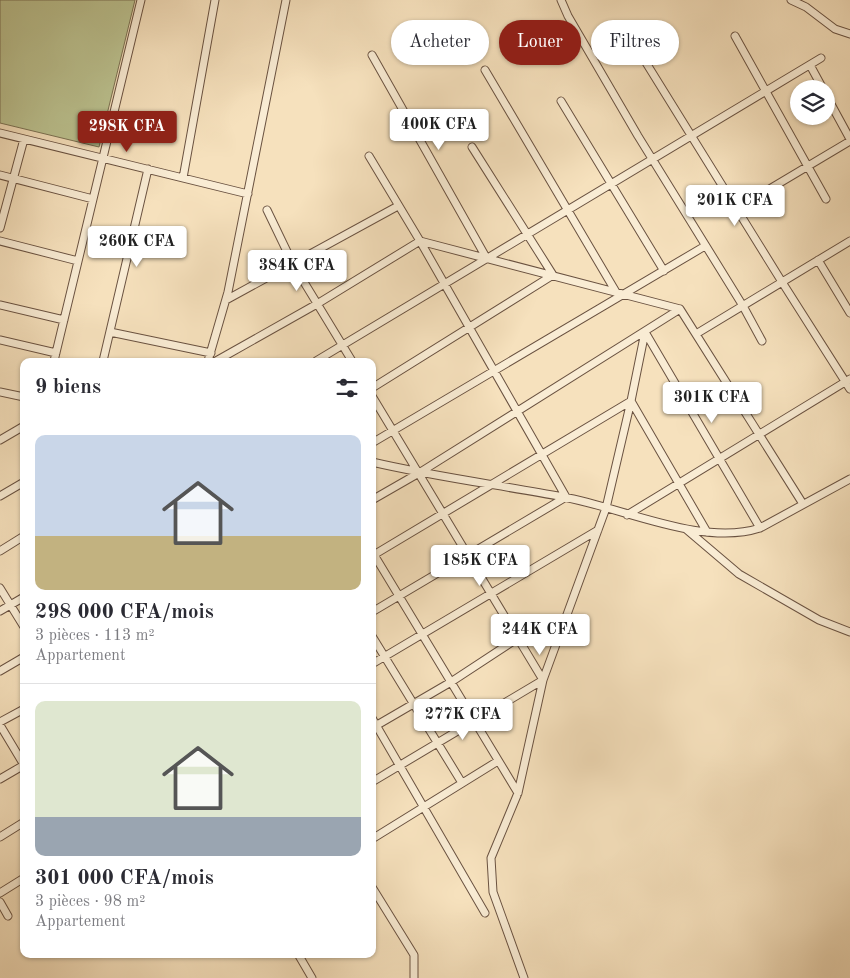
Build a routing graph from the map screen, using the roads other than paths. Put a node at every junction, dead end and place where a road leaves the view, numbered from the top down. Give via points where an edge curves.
1 (141, 0) edge
2 (215, 0) edge
3 (286, 0) edge
4 (562, 0) edge
5 (791, 0) edge
6 (850, 34) edge
7 (735, 36) dead end
8 (372, 55) dead end
9 (821, 58) dead end
10 (648, 65) edge
11 (810, 65) junction
12 (485, 70) dead end
13 (818, 80) edge
14 (766, 91) junction
15 (561, 102) dead end
16 (835, 112) edge
17 (0, 133) edge
18 (692, 136) junction
19 (24, 139) junction
20 (850, 140) edge
21 (472, 148) dead end
22 (369, 156) dead end
23 (102, 158) junction
24 (652, 160) junction
25 (808, 166) junction
26 (148, 169) junction
27 (0, 175) edge
28 (182, 178) junction
29 (13, 179) junction
30 (611, 184) junction
31 (248, 194) junction
32 (93, 199) junction
33 (826, 199) dead end
34 (398, 206) junction
35 (736, 208) junction
36 (267, 210) dead end
37 (568, 210) junction
38 (0, 228) edge
39 (527, 234) junction
40 (0, 241) edge
41 (420, 241) junction
42 (850, 241) edge
43 (705, 246) junction
44 (487, 259) junction
45 (818, 260) junction
46 (78, 261) junction
47 (293, 264) junction
48 (664, 271) junction
49 (553, 275) junction
50 (782, 282) junction
51 (444, 284) junction
52 (616, 292) junction
53 (625, 294) junction
54 (226, 300) junction
55 (317, 304) junction
56 (0, 305) edge
57 (743, 306) junction
58 (680, 309) junction
59 (850, 314) edge
60 (64, 320) junction
61 (468, 327) junction
62 (110, 332) junction
63 (645, 332) junction
64 (696, 334) junction
65 (0, 340) edge
66 (762, 341) dead end
67 (342, 346) junction
68 (56, 353) junction
69 (211, 353) junction
70 (55, 358) edge
71 (105, 358) edge
72 (209, 358) edge
73 (221, 358) edge
74 (321, 358) edge
75 (350, 358) edge
76 (493, 370) junction
77 (848, 380) edge
78 (376, 385) edge
79 (850, 389) edge
80 (0, 392) edge
81 (20, 396) edge
82 (631, 401) junction
83 (376, 403) edge
84 (517, 412) junction
85 (20, 428) edge
86 (393, 431) junction
87 (759, 434) junction
88 (0, 440) edge
89 (376, 441) edge
90 (542, 455) junction
91 (719, 458) junction
92 (376, 463) edge
93 (419, 473) junction
94 (850, 479) edge
95 (679, 483) junction
96 (20, 484) edge
97 (491, 485) junction
98 (0, 496) edge
99 (566, 497) junction
100 (376, 498) edge
101 (803, 504) junction
102 (606, 508) junction
103 (443, 514) junction
104 (627, 515) junction
105 (685, 528) junction
106 (760, 528) junction
107 (598, 529) junction
108 (707, 532) junction
109 (20, 538) edge
110 (0, 551) edge
111 (376, 552) edge
112 (468, 555) junction
113 (376, 559) edge
114 (0, 588) edge
115 (491, 593) junction
116 (399, 596) junction
117 (20, 599) edge
118 (10, 605) junction
119 (376, 610) edge
120 (0, 611) edge
121 (20, 621) edge
122 (850, 632) edge
123 (422, 635) junction
124 (518, 638) junction
125 (376, 642) edge
126 (385, 657) junction
127 (20, 659) edge
128 (376, 662) edge
129 (0, 671) edge
130 (543, 680) junction
131 (451, 682) junction
132 (414, 704) junction
133 (20, 711) edge
134 (474, 721) junction
135 (0, 723) edge
136 (376, 726) edge
137 (376, 728) edge
138 (438, 743) junction
139 (20, 758) edge
140 (498, 761) junction
141 (401, 765) junction
142 (20, 767) edge
143 (0, 779) edge
144 (376, 780) edge
145 (462, 783) junction
146 (518, 793) junction
147 (424, 807) junction
148 (20, 824) edge
149 (0, 837) edge
150 (376, 837) edge
151 (20, 880) edge
152 (0, 893) edge
153 (376, 893) edge
154 (0, 902) edge
155 (485, 913) dead end
156 (8, 916) dead end
157 (300, 958) edge
158 (312, 978) edge
159 (414, 978) edge
160 (524, 978) edge

1 - 23 street
2 - 28 street
3 - 31 street
4 - 24 street via 573,25
5 - 6 street via 835,29
7 - 14 street
8 - 44 street
9 - 11 street
10 - 18 street
11 - 13 street
11 - 14 street
12 - 37 street
14 - 18 street
14 - 25 street
15 - 30 street
16 - 20 street
17 - 19 street
18 - 24 street
18 - 35 street
19 - 23 street
19 - 29 street
20 - 25 street
21 - 39 street
22 - 34 street
23 - 26 street
23 - 32 street
24 - 30 street
24 - 43 street
25 - 33 street
25 - 35 street
26 - 28 street
26 - 62 street
27 - 29 street
28 - 31 street
29 - 32 street
29 - 38 street
30 - 37 street
30 - 48 street
31 - 54 street
32 - 46 street
34 - 41 street
34 - 47 street
35 - 50 street
36 - 47 street
37 - 39 street
37 - 52 street
39 - 44 street
39 - 49 street
40 - 46 street
41 - 44 street
41 - 51 street
41 - 55 street
42 - 45 street
43 - 48 street
43 - 57 street
44 - 49 street
44 - 51 street
45 - 50 street
45 - 59 street
46 - 60 street
47 - 54 street
47 - 55 street
48 - 53 street
49 - 52 street
49 - 61 street
50 - 57 street
50 - 77 street
51 - 61 street
51 - 67 street
52 - 53 street
53 - 58 street
53 - 76 street
54 - 69 street
55 - 67 street
55 - 73 street
56 - 60 street
57 - 64 street
57 - 66 street
58 - 63 street
58 - 64 street
60 - 68 street
61 - 76 street
61 - 78 street
62 - 69 street
62 - 71 street
63 - 82 street
63 - 84 street
63 - 91 street
64 - 87 street
65 - 68 street
67 - 74 street
67 - 75 street
68 - 70 street
69 - 72 street
76 - 84 street
76 - 86 street
77 - 79 street
77 - 87 street
80 - 81 street
82 - 90 street
82 - 95 street
82 - 102 street
83 - 86 street
84 - 90 street
84 - 93 street
85 - 88 street
86 - 89 street
86 - 93 street
87 - 91 street
87 - 101 street
90 - 97 street
90 - 99 street
91 - 95 street
91 - 106 street
92 - 93 street
93 - 97 street
93 - 100 street
93 - 103 street
94 - 101 street
95 - 104 street
95 - 108 street
96 - 98 street
97 - 99 street
97 - 103 street
99 - 102 street
99 - 112 street
101 - 106 street
102 - 104 street
102 - 107 street
103 - 111 street
103 - 112 street
104 - 105 street
105 - 108 street
105 - 122 street via 739,574 820,620
106 - 108 street via 748,532
107 - 115 street
107 - 130 street
109 - 110 street
112 - 115 street
112 - 116 street
113 - 116 street
114 - 118 street
115 - 123 street
115 - 124 street
116 - 119 street
116 - 123 street
117 - 118 street
118 - 120 street
118 - 121 street
123 - 126 street
123 - 131 street
124 - 130 street
124 - 131 street
125 - 126 street
126 - 128 street
126 - 132 street
127 - 129 street
130 - 134 street
130 - 146 street
131 - 132 street
131 - 134 street
132 - 136 street
132 - 138 street
133 - 135 street
134 - 138 street
134 - 140 street
135 - 139 street
137 - 141 street
138 - 141 street
138 - 145 street
140 - 145 street
140 - 146 street
141 - 144 street
141 - 147 street
142 - 143 street
145 - 147 street
146 - 160 street via 491,858 493,892
147 - 150 street
147 - 155 street
148 - 149 street
151 - 152 street
153 - 159 street via 414,955
154 - 156 street
157 - 158 street

